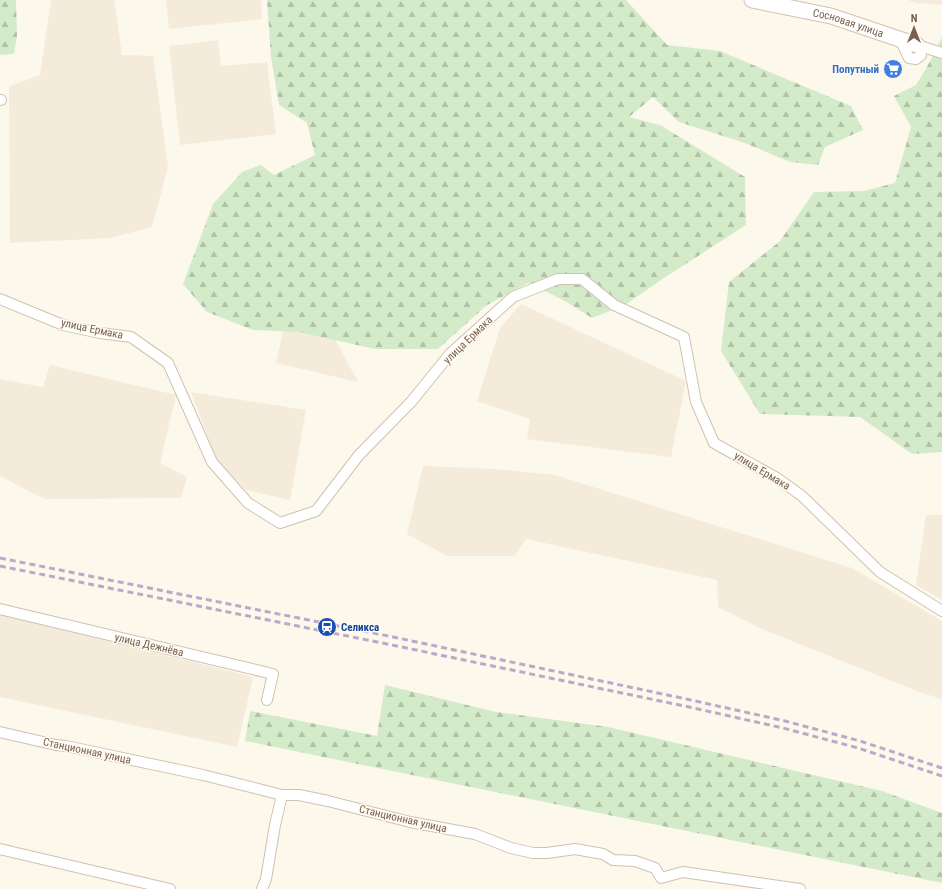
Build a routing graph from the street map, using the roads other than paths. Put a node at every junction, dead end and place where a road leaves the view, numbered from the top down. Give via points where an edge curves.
1 (752, 0) edge
2 (917, 45) joint
3 (942, 53) edge
4 (0, 299) edge
5 (0, 609) edge
6 (942, 611) edge
7 (267, 700) dead end
8 (0, 732) edge
9 (282, 795) junction
10 (0, 849) edge
11 (661, 878) junction
12 (170, 889) edge
13 (262, 889) edge
14 (662, 889) edge
15 (800, 889) edge

1 - 2 street, Сосновая улица via 831,16
2 - 3 street, Сосновая улица
4 - 6 street, улица Ермака via 63,325 131,337 168,363 212,462 248,502 280,522 316,511 359,454 412,402 450,354 513,297 558,279 582,279 614,305 684,337 696,402 714,443 777,478 802,496 880,572
5 - 7 street, улица Дежнёва via 273,674
8 - 9 street, Станционная улица via 203,775
9 - 11 street, Станционная улица via 328,801 410,822 475,834 511,848 533,853 575,849 602,854 613,860 635,861 655,868
9 - 13 street
10 - 12 street
11 - 14 street
11 - 15 street via 683,872

